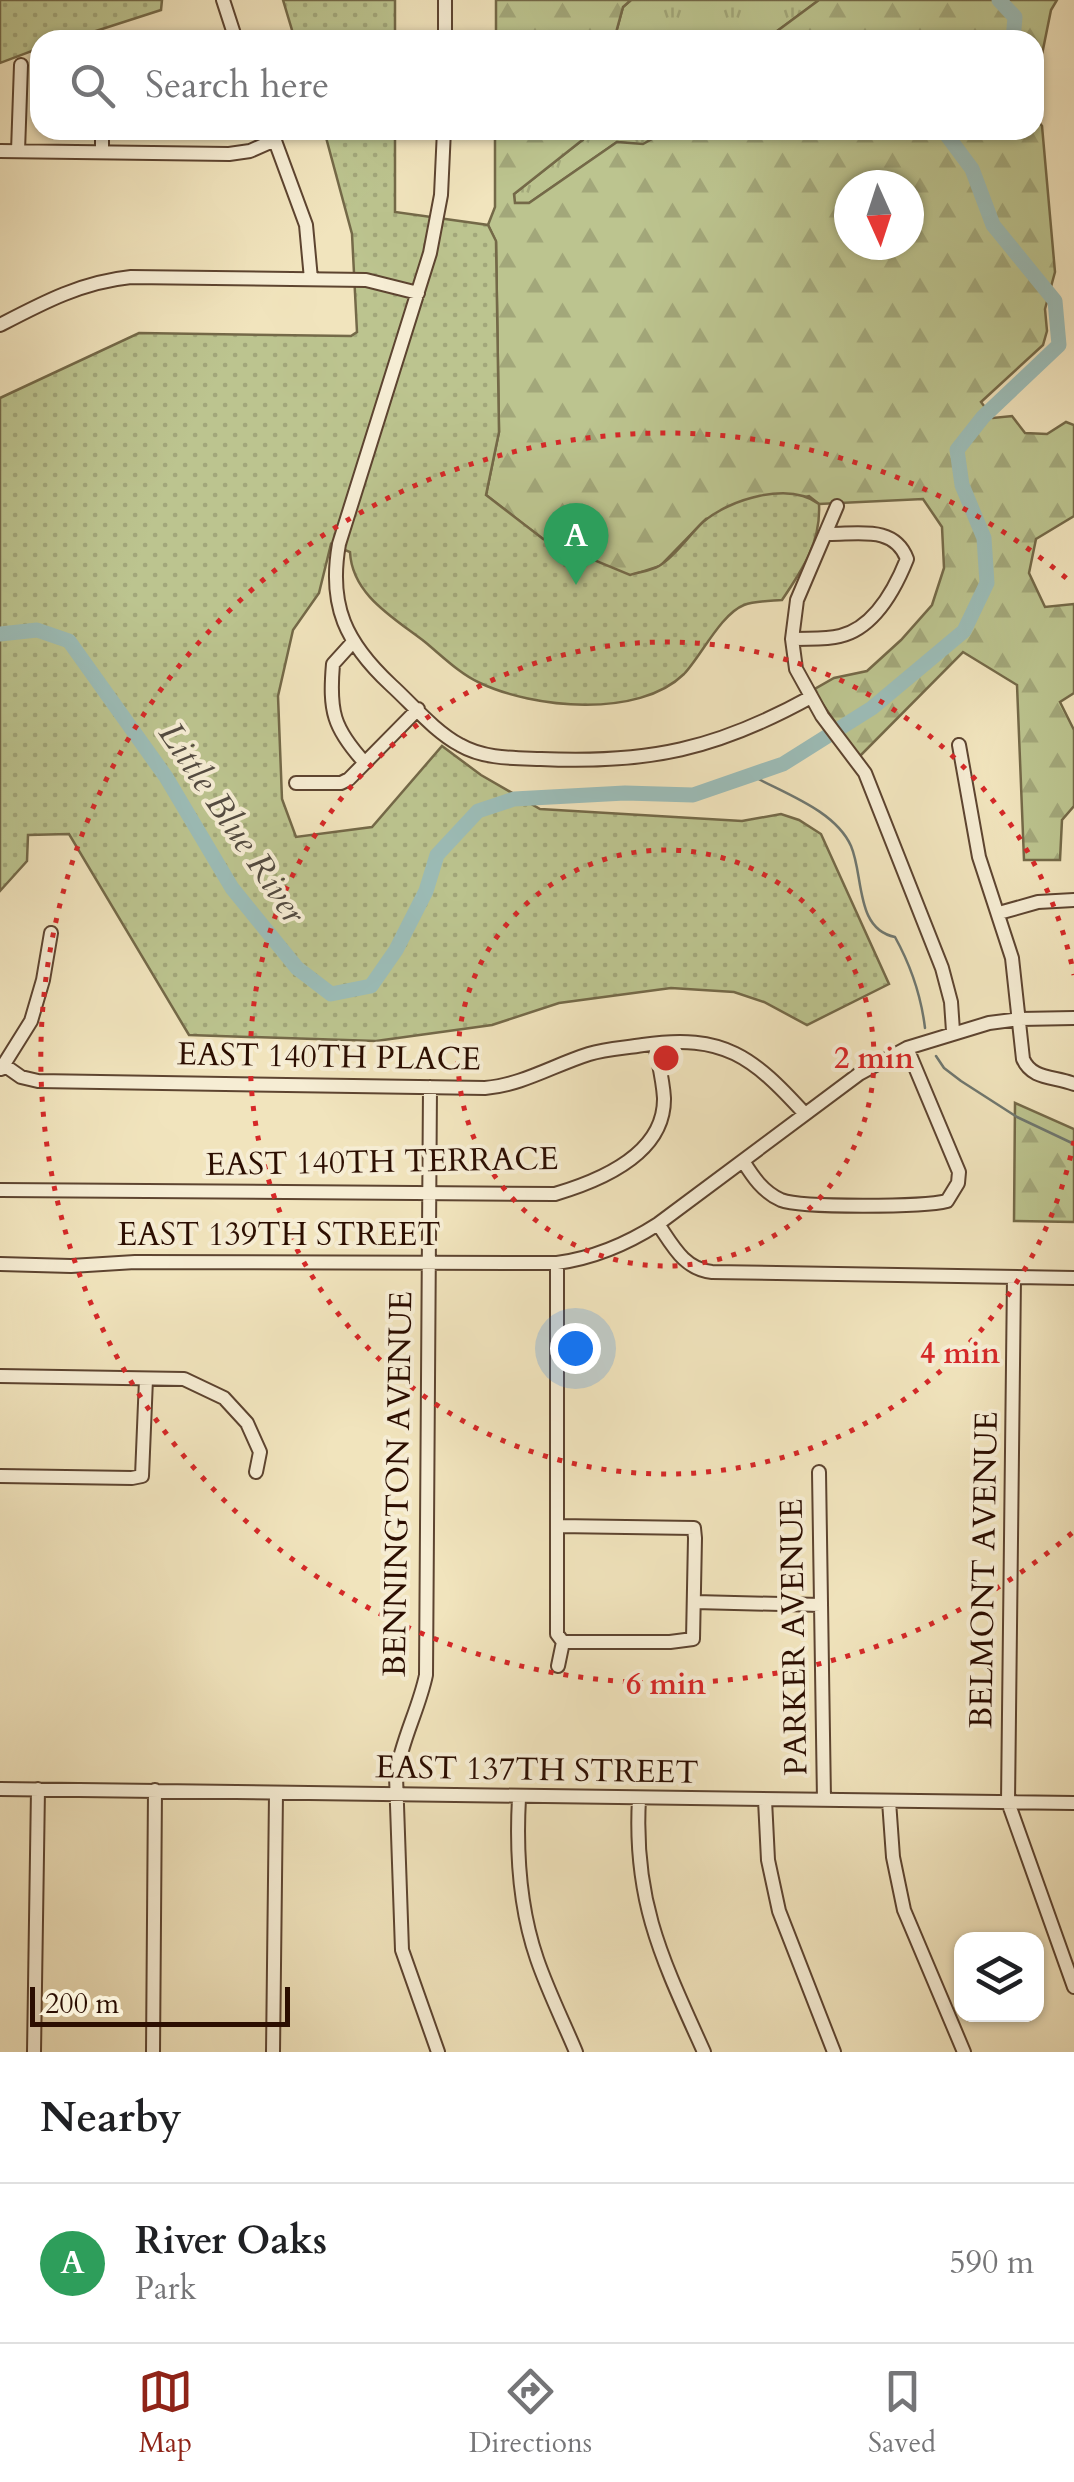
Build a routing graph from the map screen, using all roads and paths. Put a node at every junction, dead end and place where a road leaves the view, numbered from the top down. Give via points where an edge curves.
1 (223, 0) edge
2 (445, 0) edge
3 (230, 30) edge
4 (444, 30) edge
5 (21, 65) dead end
6 (102, 140) edge
7 (266, 140) edge
8 (275, 140) edge
9 (444, 140) edge
10 (0, 151) edge
11 (18, 151) junction
12 (102, 152) junction
13 (311, 279) junction
14 (418, 293) junction
15 (0, 325) edge
16 (837, 506) dead end
17 (825, 534) junction
18 (792, 639) junction
19 (352, 643) junction
20 (810, 698) junction
21 (418, 709) junction
22 (958, 745) dead end
23 (365, 763) junction
24 (296, 784) dead end
25 (1074, 900) edge
26 (999, 913) junction
27 (51, 933) dead end
28 (1074, 1018) edge
29 (1020, 1019) junction
30 (953, 1031) junction
31 (656, 1044) junction
32 (907, 1048) junction
33 (2, 1068) edge
34 (1074, 1084) edge
35 (430, 1087) junction
36 (805, 1114) junction
37 (743, 1160) junction
38 (0, 1190) edge
39 (429, 1193) junction
40 (658, 1224) junction
41 (428, 1263) junction
42 (558, 1263) junction
43 (0, 1264) edge
44 (1014, 1278) junction
45 (1074, 1278) edge
46 (0, 1376) edge
47 (146, 1379) junction
48 (256, 1472) dead end
49 (820, 1472) dead end
50 (0, 1476) edge
51 (558, 1526) junction
52 (695, 1602) junction
53 (821, 1605) junction
54 (563, 1642) junction
55 (558, 1666) dead end
56 (0, 1789) edge
57 (38, 1790) junction
58 (154, 1790) junction
59 (276, 1794) junction
60 (397, 1797) junction
61 (518, 1798) junction
62 (639, 1799) junction
63 (765, 1800) junction
64 (824, 1800) junction
65 (889, 1801) junction
66 (1008, 1802) junction
67 (1074, 1804) edge
68 (1071, 1970) edge
69 (1074, 1987) edge
70 (34, 2052) edge
71 (153, 2052) edge
72 (273, 2052) edge
73 (438, 2052) edge
74 (576, 2052) edge
75 (704, 2052) edge
76 (834, 2052) edge
77 (964, 2052) edge

1 - 3 street
2 - 4 street
5 - 11 street
6 - 12 street
7 - 12 street via 229,154
8 - 13 street via 306,225
9 - 14 street via 441,195
10 - 11 street
11 - 12 street
13 - 14 street via 366,280
13 - 15 street via 99,280
14 - 19 street via 339,544 338,609
16 - 17 street
17 - 18 street via 798,600
17 - 18 street via 887,535 902,545 907,559 888,597 859,628
18 - 20 street via 796,670
19 - 21 street
19 - 23 street via 333,664 332,712 344,740
20 - 21 street via 701,747 586,761 488,756 461,746
20 - 30 street via 865,772 942,968
21 - 23 street
22 - 26 street via 979,857
23 - 24 street via 341,783
25 - 26 street
26 - 29 street
27 - 33 street via 31,1021
28 - 29 street, EAST 139TH STREET
29 - 30 street, EAST 139TH STREET
29 - 34 street via 1028,1069
30 - 32 street, EAST 139TH STREET
31 - 35 street, EAST 140TH PLACE via 593,1053 499,1087
31 - 36 street, EAST 140TH PLACE via 696,1042 738,1054 770,1075
31 - 39 street, EAST 140TH TERRACE via 661,1118 643,1147 615,1171 554,1194
32 - 36 street, EAST 139TH STREET
32 - 37 street via 959,1172 947,1201 790,1202 766,1192
33 - 35 street, EAST 140TH PLACE via 38,1081
35 - 39 street, BENNINGTON AVENUE
36 - 37 street, EAST 139TH STREET
37 - 40 street, EAST 139TH STREET
38 - 39 street, EAST 140TH TERRACE
39 - 41 street, BENNINGTON AVENUE
40 - 42 street, EAST 139TH STREET via 600,1253
40 - 44 street via 699,1270
41 - 42 street, EAST 139TH STREET
41 - 43 street, EAST 139TH STREET
41 - 60 street, BENNINGTON AVENUE via 426,1675 399,1756
42 - 51 street
44 - 45 street
44 - 66 street, BELMONT AVENUE
46 - 47 street
47 - 48 street via 184,1379 224,1398 247,1423 260,1452
47 - 50 street via 142,1476
49 - 53 street, PARKER AVENUE
51 - 52 street via 694,1528
51 - 54 street via 557,1634
52 - 53 street
52 - 54 street via 693,1639
53 - 64 street, PARKER AVENUE
54 - 55 street
56 - 57 street, EAST 137TH STREET
57 - 58 street, EAST 137TH STREET
57 - 70 street
58 - 59 street, EAST 137TH STREET
58 - 71 street
59 - 60 street, EAST 137TH STREET
59 - 72 street
60 - 61 street, EAST 137TH STREET
60 - 73 street, BENNINGTON AVENUE via 402,1950
61 - 62 street, EAST 137TH STREET
61 - 74 street via 528,1926
62 - 63 street, EAST 137TH STREET
62 - 75 street via 638,1860 648,1920
63 - 64 street, EAST 137TH STREET
63 - 76 street via 779,1912
64 - 65 street, EAST 137TH STREET
65 - 66 street, EAST 137TH STREET
65 - 77 street via 904,1910
66 - 67 street, EAST 137TH STREET
66 - 68 street
68 - 69 street

